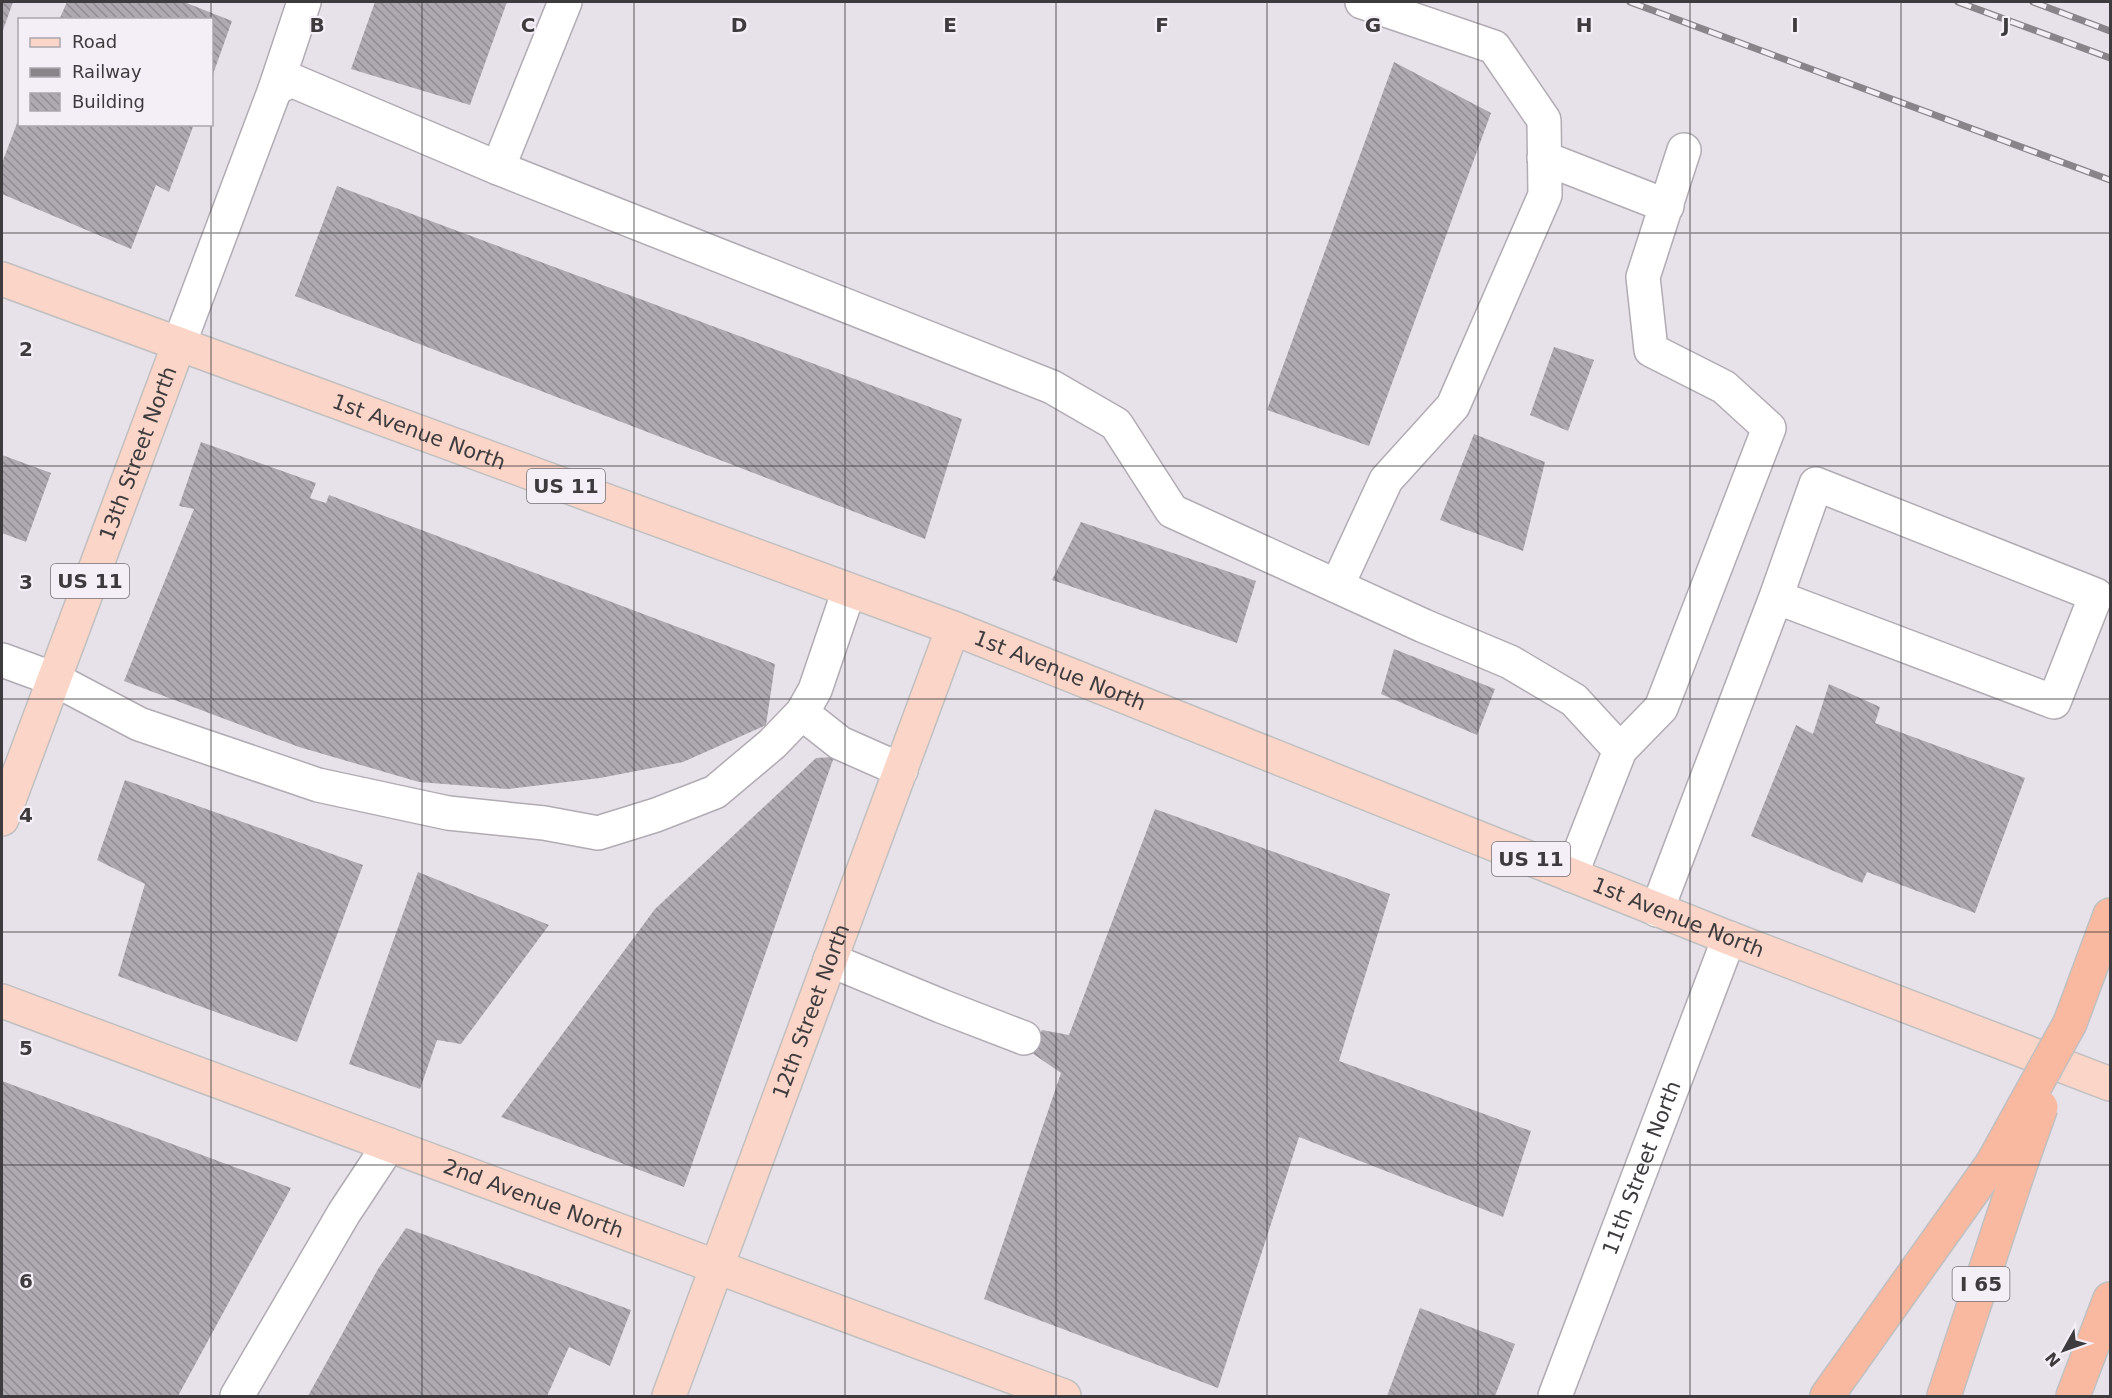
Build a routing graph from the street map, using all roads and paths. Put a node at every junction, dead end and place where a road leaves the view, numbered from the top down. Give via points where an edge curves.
1 (304, 2) edge
2 (565, 2) edge
3 (1362, 2) edge
4 (275, 89) junction
5 (1684, 150) dead end
6 (1544, 158) junction
7 (498, 168) junction
8 (1666, 206) junction
9 (2, 279) edge
10 (179, 344) junction
11 (1337, 586) junction
12 (849, 590) junction
13 (1776, 597) junction
14 (953, 628) junction
15 (2, 660) edge
16 (54, 679) junction
17 (802, 714) junction
18 (1620, 750) junction
19 (900, 770) junction
20 (2, 819) edge
21 (1571, 875) junction
22 (1657, 910) junction
23 (2110, 915) edge
24 (1729, 938) junction
25 (830, 960) junction
26 (2, 1001) edge
27 (1024, 1038) dead end
28 (2110, 1084) edge
29 (389, 1145) junction
30 (2005, 1168) junction
31 (717, 1267) junction
32 (2110, 1299) edge
33 (237, 1396) edge
34 (669, 1396) edge
35 (1064, 1396) edge
36 (1555, 1396) edge
37 (1827, 1396) edge
38 (1944, 1396) edge
39 (2073, 1396) edge

1 - 4 street, 13th Street North
2 - 7 street
3 - 6 street via 1494,47 1544,120
4 - 7 street via 291,80
4 - 10 street, 13th Street North
5 - 8 street
6 - 8 street
6 - 11 street via 1545,195 1453,406 1386,480
7 - 11 street via 1052,387 1116,424 1172,511
8 - 18 street via 1643,277 1651,350 1724,387 1769,428 1661,708
9 - 10 main road, 1st Avenue North / US 11
10 - 12 main road, 1st Avenue North / US 11
10 - 16 main road, 13th Street North / US 11
11 - 18 street via 1510,662 1574,700
12 - 14 main road, 1st Avenue North / US 11
12 - 17 street via 815,690
13 - 13 street via 1816,484 2096,595 2054,702
13 - 22 street
14 - 19 main road, 12th Street North
14 - 21 main road, 1st Avenue North / US 11
15 - 16 street
16 - 17 street via 139,724 318,785 448,813 544,823 598,834 715,792
16 - 20 main road, 13th Street North / US 11
17 - 19 street via 840,743
18 - 21 street
19 - 25 main road, 12th Street North
21 - 22 main road, 1st Avenue North / US 11
22 - 24 main road, 1st Avenue North / US 11
23 - 30 highway, bridge via 2070,1023
24 - 28 main road, 1st Avenue North / US 11
24 - 36 street, 11th Street North
25 - 27 street
25 - 31 main road, 12th Street North
26 - 29 main road, 2nd Avenue North
29 - 31 main road, 2nd Avenue North
29 - 33 street via 344,1213
30 - 37 highway
30 - 38 highway, I 65
31 - 34 main road, 12th Street North
31 - 35 main road, 2nd Avenue North
32 - 39 highway

